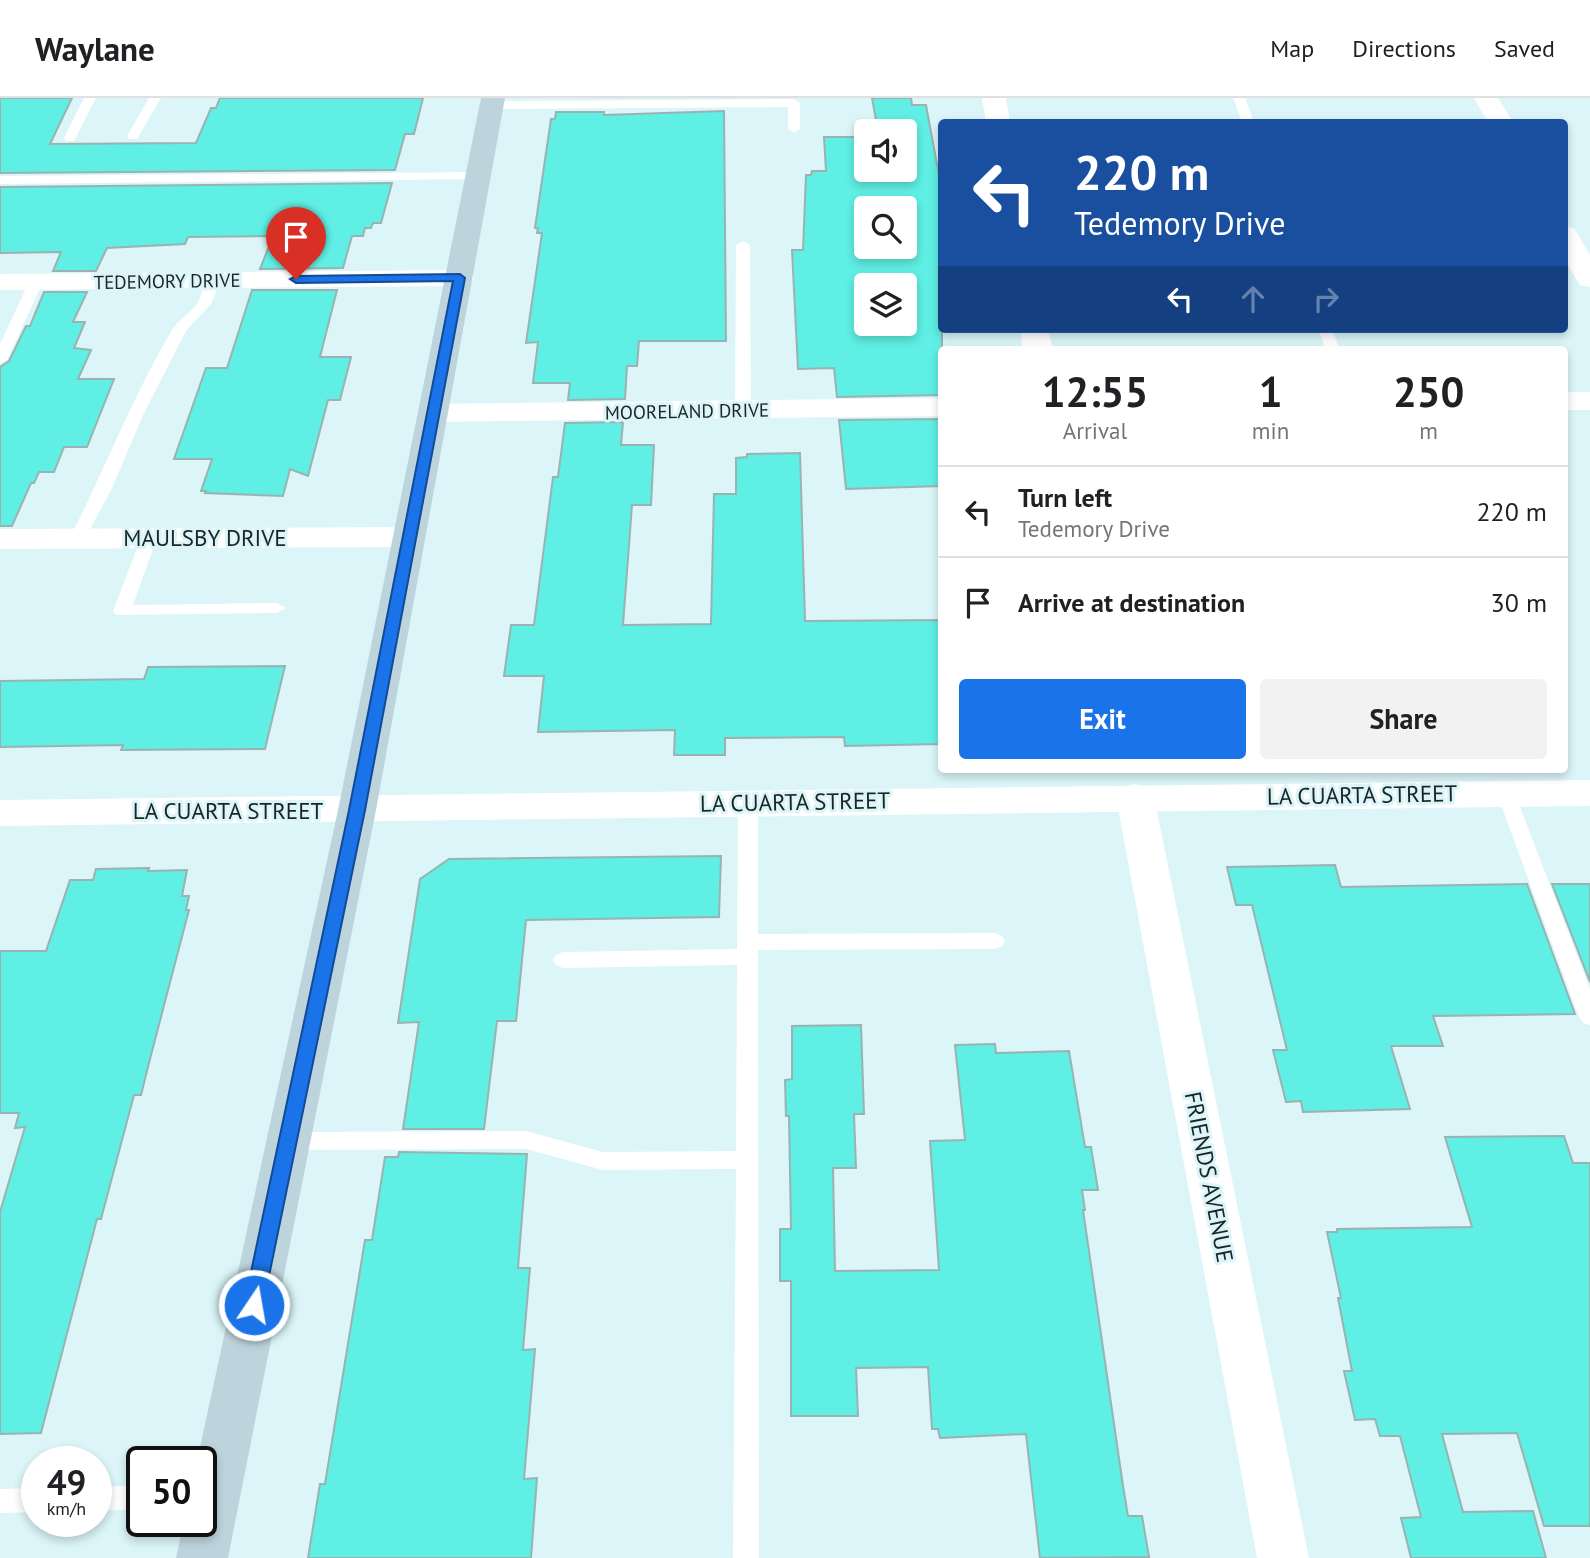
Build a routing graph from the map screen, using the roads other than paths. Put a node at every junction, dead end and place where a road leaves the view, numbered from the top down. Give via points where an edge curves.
1 (90, 98) edge
2 (155, 98) edge
3 (994, 98) edge
4 (1239, 98) edge
5 (1486, 98) edge
6 (493, 101) edge
7 (998, 119) edge
8 (1247, 119) edge
9 (1498, 119) edge
10 (794, 129) dead end
11 (133, 136) dead end
12 (70, 138) dead end
13 (480, 176) junction
14 (0, 180) edge
15 (1568, 241) edge
16 (743, 245) dead end
17 (460, 278) junction
18 (1590, 279) edge
19 (214, 280) junction
20 (0, 282) edge
21 (36, 282) junction
22 (0, 360) edge
23 (1568, 401) edge
24 (1590, 401) edge
25 (938, 407) edge
26 (743, 410) junction
27 (433, 413) junction
28 (409, 537) junction
29 (149, 538) junction
30 (0, 539) edge
31 (77, 539) junction
32 (277, 608) dead end
33 (1590, 793) edge
34 (1506, 794) junction
35 (1135, 797) junction
36 (748, 803) junction
37 (357, 810) junction
38 (0, 813) edge
39 (995, 941) dead end
40 (747, 949) junction
41 (563, 960) dead end
42 (1590, 1017) edge
43 (287, 1141) junction
44 (746, 1160) junction
45 (217, 1456) edge
46 (21, 1500) edge
47 (0, 1501) edge
48 (204, 1537) edge
49 (202, 1558) edge
50 (746, 1558) edge
51 (1283, 1558) edge

1 - 12 lane
2 - 11 lane
3 - 7 street
4 - 8 lane
5 - 9 street
6 - 10 lane via 794,103
6 - 13 main road
13 - 14 lane
13 - 17 main road
15 - 18 street
16 - 26 lane
17 - 19 street, TEDEMORY DRIVE
17 - 27 main road
19 - 21 street, TEDEMORY DRIVE
19 - 31 lane via 204,304 180,329
20 - 21 street, TEDEMORY DRIVE
21 - 22 lane
23 - 24 street
25 - 26 street, MOORELAND DRIVE
26 - 27 street, MOORELAND DRIVE
27 - 28 main road
28 - 29 street, MAULSBY DRIVE
28 - 37 main road
29 - 31 street, MAULSBY DRIVE
29 - 32 lane via 122,611
30 - 31 street, MAULSBY DRIVE
33 - 34 street, LA CUARTA STREET
34 - 35 street, LA CUARTA STREET
34 - 42 lane
35 - 36 street, LA CUARTA STREET
35 - 51 street, FRIENDS AVENUE
36 - 37 street, LA CUARTA STREET
36 - 40 lane
37 - 38 street, LA CUARTA STREET
37 - 43 main road
39 - 40 lane
40 - 41 lane
40 - 44 lane
43 - 44 lane via 526,1140 603,1161
43 - 45 main road
44 - 50 lane
46 - 47 lane
48 - 49 main road

